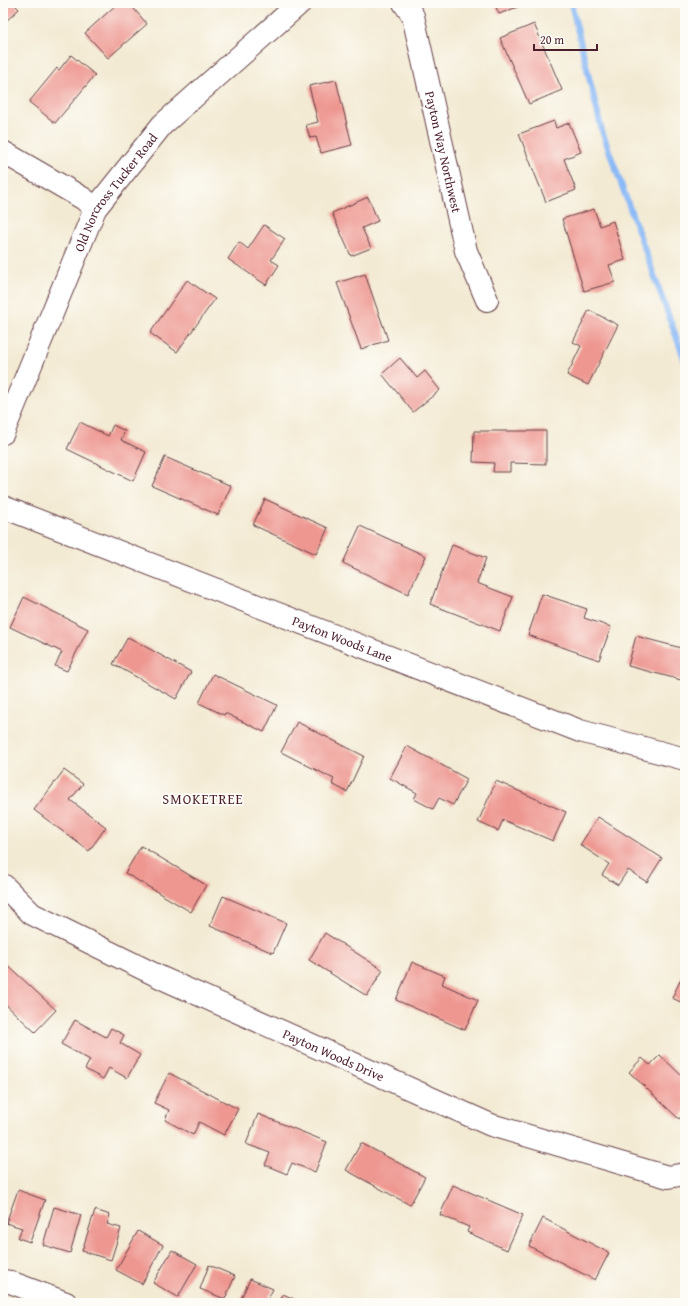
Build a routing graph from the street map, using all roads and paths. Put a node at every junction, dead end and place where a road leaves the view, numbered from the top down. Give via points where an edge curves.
1 (300, 3) edge
2 (404, 3) edge
3 (3, 152) edge
4 (95, 210) junction
5 (487, 300) dead end
6 (3, 433) edge
7 (3, 507) edge
8 (685, 759) edge
9 (3, 885) edge
10 (685, 1174) edge
11 (3, 1281) edge
12 (66, 1303) edge

1 - 4 street, Old Norcross Tucker Road via 162,125
2 - 5 street, Payton Way Northwest via 413,16 466,251
3 - 4 street via 84,199
4 - 6 street, Old Norcross Tucker Road
7 - 8 street, Payton Woods Lane via 580,730
9 - 10 street, Payton Woods Drive via 32,914 164,979 491,1125 668,1177
11 - 12 street

